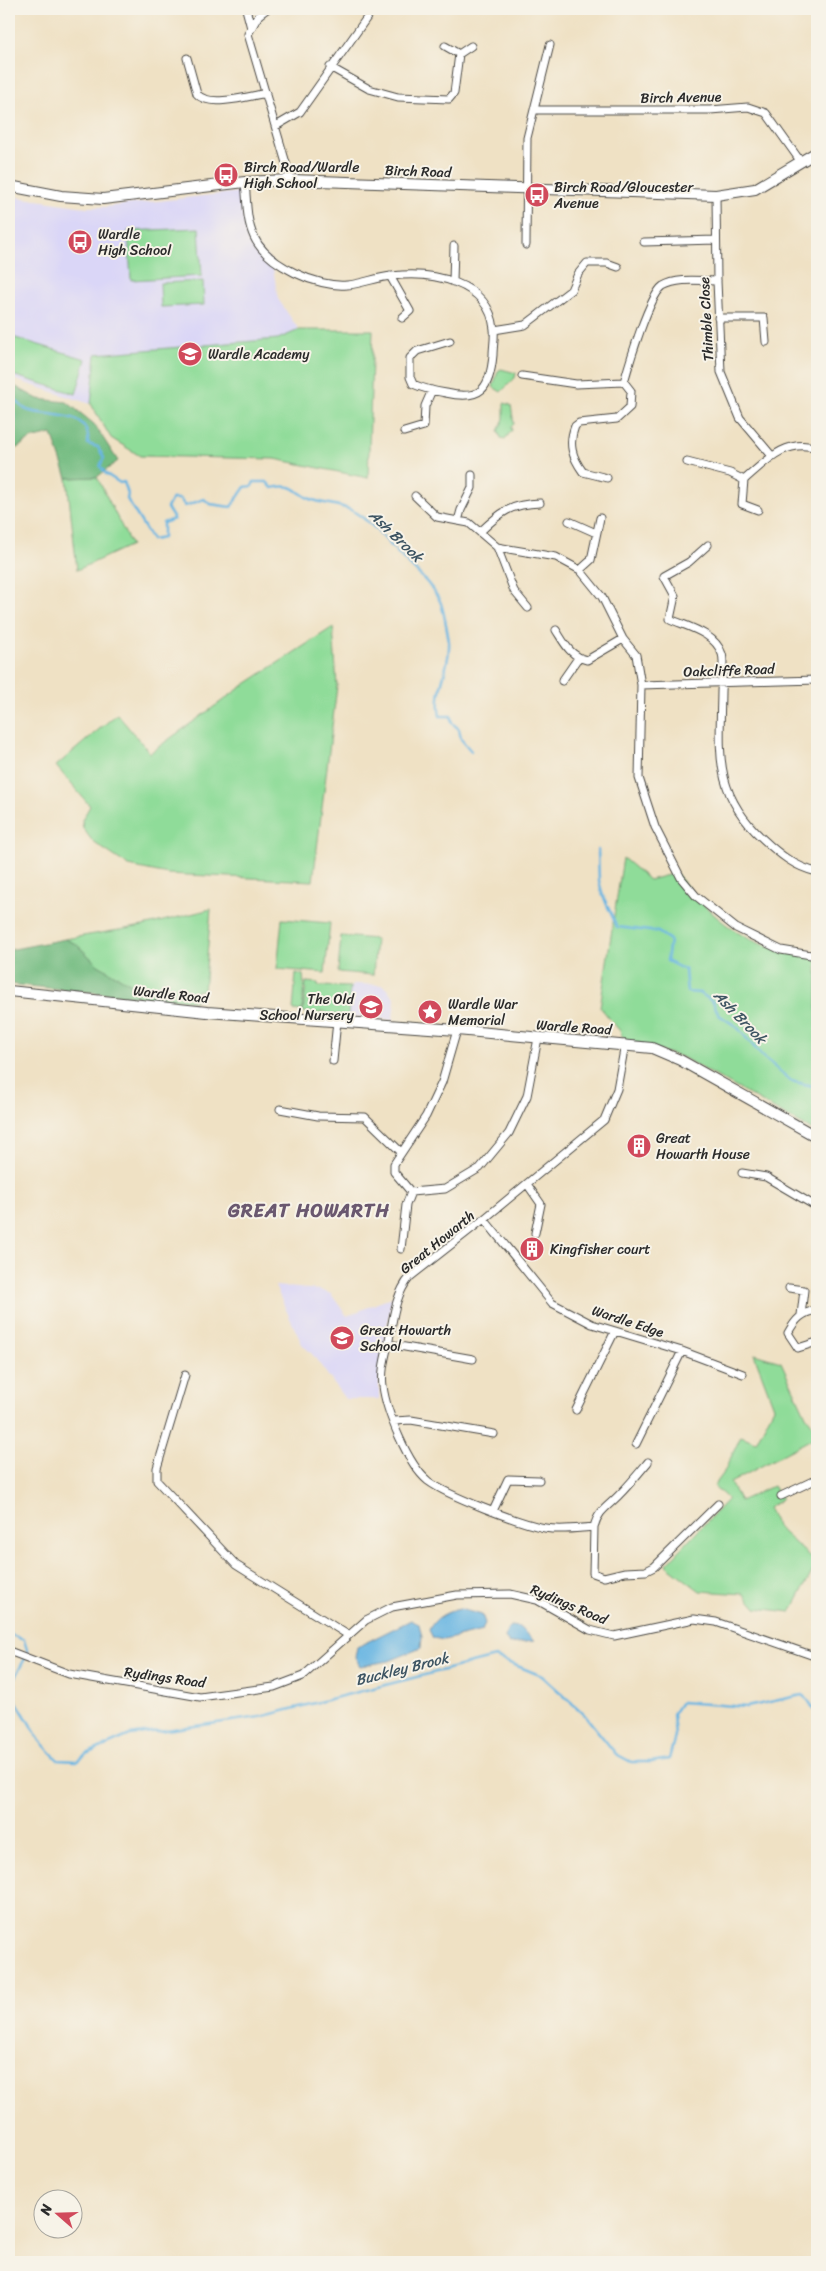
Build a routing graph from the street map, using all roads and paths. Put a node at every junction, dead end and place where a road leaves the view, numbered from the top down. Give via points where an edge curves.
1 (246, 9) edge
2 (267, 9) edge
3 (373, 9) edge
4 (250, 31) junction
5 (550, 45) dead end
6 (445, 46) dead end
7 (471, 46) dead end
8 (459, 54) junction
9 (187, 58) dead end
10 (330, 67) junction
11 (266, 93) junction
12 (535, 110) junction
13 (276, 126) junction
14 (817, 152) edge
15 (801, 162) junction
16 (291, 180) junction
17 (245, 182) junction
18 (9, 186) edge
19 (527, 187) junction
20 (716, 195) junction
21 (716, 240) junction
22 (644, 242) dead end
23 (526, 245) dead end
24 (454, 246) dead end
25 (618, 267) dead end
26 (390, 276) junction
27 (717, 281) junction
28 (453, 282) junction
29 (402, 318) dead end
30 (718, 318) junction
31 (494, 330) junction
32 (450, 341) dead end
33 (766, 342) dead end
34 (522, 376) dead end
35 (624, 382) junction
36 (432, 390) junction
37 (404, 432) dead end
38 (817, 448) edge
39 (772, 456) junction
40 (687, 462) dead end
41 (472, 475) dead end
42 (607, 478) dead end
43 (744, 480) junction
44 (415, 496) dead end
45 (540, 503) dead end
46 (758, 510) dead end
47 (600, 518) dead end
48 (458, 521) junction
49 (569, 522) dead end
50 (481, 531) junction
51 (596, 533) junction
52 (708, 545) dead end
53 (497, 546) junction
54 (580, 570) junction
55 (528, 608) dead end
56 (556, 630) dead end
57 (622, 638) junction
58 (578, 658) junction
59 (817, 680) edge
60 (562, 681) dead end
61 (721, 682) junction
62 (641, 685) junction
63 (817, 872) edge
64 (817, 956) edge
65 (9, 991) edge
66 (337, 1021) junction
67 (457, 1030) junction
68 (538, 1038) junction
69 (625, 1044) junction
70 (334, 1061) dead end
71 (280, 1109) dead end
72 (817, 1136) edge
73 (401, 1152) junction
74 (742, 1173) dead end
75 (527, 1184) junction
76 (412, 1192) junction
77 (817, 1207) edge
78 (484, 1219) junction
79 (817, 1223) edge
80 (535, 1233) dead end
81 (401, 1249) dead end
82 (817, 1256) edge
83 (789, 1288) dead end
84 (817, 1310) edge
85 (802, 1316) junction
86 (615, 1331) junction
87 (817, 1342) edge
88 (388, 1344) junction
89 (682, 1351) junction
90 (473, 1359) dead end
91 (743, 1374) dead end
92 (184, 1375) dead end
93 (576, 1410) dead end
94 (394, 1421) junction
95 (494, 1434) dead end
96 (636, 1444) dead end
97 (648, 1462) dead end
98 (817, 1479) edge
99 (539, 1480) dead end
100 (781, 1496) dead end
101 (718, 1504) dead end
102 (493, 1511) junction
103 (594, 1527) junction
104 (348, 1635) junction
105 (9, 1651) edge
106 (817, 1657) edge

1 - 4 street
2 - 4 street via 259,15
3 - 10 street
4 - 11 street
5 - 12 street
6 - 8 street
7 - 8 street
8 - 10 street via 454,93 449,99 398,97 369,89
9 - 11 street via 200,98 212,101
10 - 13 street via 300,112
11 - 13 street
12 - 15 street, Birch Avenue via 748,107 766,113
12 - 19 street via 527,138
13 - 16 street
14 - 15 street, Birch Road
15 - 20 street, Birch Road via 755,189
16 - 17 street, Birch Road
16 - 19 street, Birch Road
17 - 18 street, Birch Road via 103,199 61,196
17 - 26 street via 254,238 264,254 276,263 297,275 346,286
19 - 20 street, Birch Road
19 - 23 street
20 - 21 street, Thimble Close
21 - 22 street
21 - 27 street, Thimble Close
24 - 28 street
25 - 31 street via 607,263 587,263 571,290 525,324
26 - 28 street via 416,274
26 - 29 street via 410,311
27 - 30 street, Thimble Close
27 - 35 street via 678,281 663,287 654,298
28 - 31 street via 471,289 483,300
30 - 33 street via 764,318
30 - 39 street, Thimble Close via 721,372 740,418
31 - 36 street via 491,374 478,393 459,396
32 - 36 street via 416,351 410,358 413,384
34 - 35 street via 576,384
35 - 42 street via 632,391 630,407 624,413 617,419 579,423 572,433 570,449 583,472
36 - 37 street via 425,406 424,426
38 - 39 street via 804,444
39 - 43 street
40 - 43 street
41 - 48 street via 472,488
43 - 46 street via 742,504
44 - 48 street via 437,517
45 - 50 street via 521,504 500,512
47 - 51 street
48 - 50 street via 469,523
49 - 51 street
50 - 53 street
51 - 54 street via 591,560
52 - 61 street via 689,562 664,576 675,596 670,619 710,636 722,654
53 - 54 street via 556,557
53 - 55 street via 514,592
54 - 57 street via 602,597
56 - 58 street via 569,652
57 - 58 street via 587,660
57 - 62 street via 636,655
58 - 60 street
59 - 61 street, Oakcliffe Road
61 - 62 street, Oakcliffe Road
61 - 63 street via 720,762 727,792 747,825 774,850 797,866
62 - 64 street via 639,778 656,827 681,878 696,896 736,928 781,950
65 - 66 street, Wardle Road via 207,1012
66 - 67 street, Wardle Road
66 - 70 street
67 - 68 street, Wardle Road
67 - 73 street via 442,1082 426,1116
68 - 69 street, Wardle Road
68 - 76 street via 526,1096 509,1133 480,1168 445,1189
69 - 72 street, Wardle Road via 667,1053
69 - 75 street, Great Howarth via 617,1089 604,1120
71 - 73 street via 318,1116 365,1117
73 - 76 street via 394,1164 394,1172
74 - 77 street via 766,1177
75 - 78 street, Great Howarth
75 - 80 street via 541,1204
76 - 81 street via 406,1205
78 - 86 street, Wardle Edge via 552,1303 592,1324
78 - 88 street, Great Howarth via 410,1276 401,1288
79 - 82 street
83 - 85 street via 804,1290
84 - 85 street
85 - 87 street via 795,1319 788,1333 798,1348
86 - 89 street, Wardle Edge
86 - 93 street
88 - 90 street
88 - 94 street, Great Howarth via 382,1384
89 - 91 street, Wardle Edge
89 - 96 street
92 - 104 street via 157,1468 157,1482 236,1564
94 - 95 street via 411,1420
94 - 102 street, Great Howarth via 410,1460 428,1481
97 - 103 street via 603,1509
98 - 100 street
99 - 102 street via 508,1479
101 - 103 street via 660,1564 646,1571 604,1577 593,1574
102 - 103 street, Great Howarth via 546,1528
104 - 105 street, Rydings Road via 303,1676 274,1687 200,1697 69,1674
104 - 106 street, Rydings Road via 366,1620 392,1607 457,1595 510,1594 537,1600 590,1630 614,1636 694,1619 716,1622

